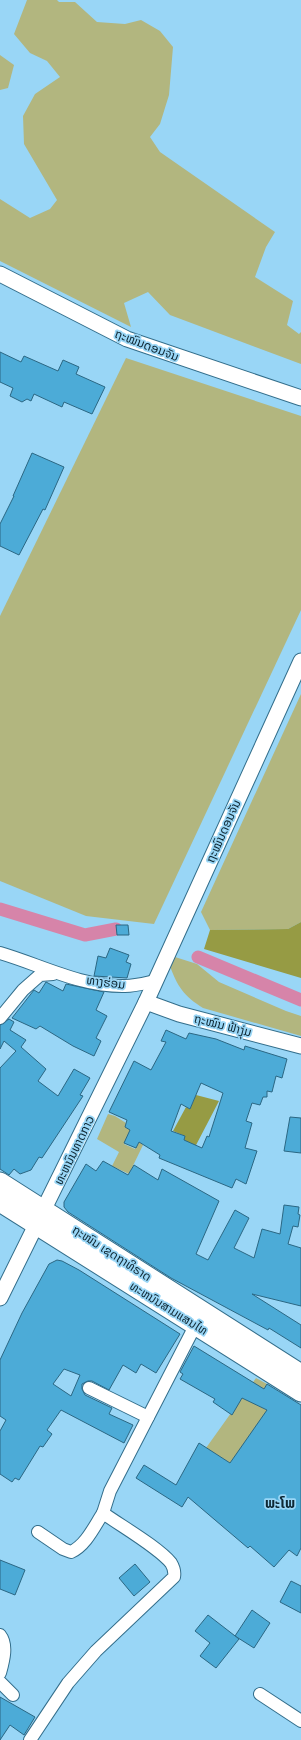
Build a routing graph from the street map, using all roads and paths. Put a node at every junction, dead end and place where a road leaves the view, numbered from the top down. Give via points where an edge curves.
1 (0, 274) edge
2 (301, 398) edge
3 (301, 661) edge
4 (0, 954) edge
5 (57, 974) junction
6 (155, 981) junction
7 (146, 1002) junction
8 (0, 1018) edge
9 (301, 1046) edge
10 (0, 1182) edge
11 (0, 1202) edge
12 (40, 1217) junction
13 (0, 1298) edge
14 (196, 1324) junction
15 (301, 1374) edge
16 (89, 1388) dead end
17 (301, 1392) edge
18 (148, 1417) junction
19 (103, 1513) junction
20 (38, 1532) dead end
21 (0, 1635) edge
22 (0, 1673) edge
23 (0, 1682) edge
24 (260, 1694) dead end
25 (13, 1695) dead end
26 (301, 1720) edge
27 (30, 1740) edge

1 - 2 street, ຖະໝົນດອນຈັນ via 126,339
3 - 6 street, ຖະໝົນດອນຈັນ
4 - 5 street
5 - 6 street, ທາງຮ່ອມ via 106,985 126,986
5 - 8 street via 40,974
6 - 7 street, ຖະໝົນດອນຈັນ
7 - 9 street, ຖະໝົນ ຟ້າງຸ່ມ via 179,1014
7 - 12 street, ທະຫນົນທາດກາວ
10 - 12 main road
11 - 12 main road
12 - 13 street, ທະຫນົນທາດກາວ
12 - 14 main road, ທະຫນົນສາມແສນໄທ
12 - 15 main road, ຖະໜົນ ເຊດຖາທິຣາດ
14 - 17 main road, ທະຫນົນສາມແສນໄທ
14 - 18 street
16 - 18 street
18 - 19 street via 110,1491
19 - 20 street via 84,1542 71,1552
19 - 27 street via 162,1555 175,1571 174,1577 96,1651 68,1683
21 - 22 street via 4,1640 4,1661
23 - 25 street
24 - 26 street

